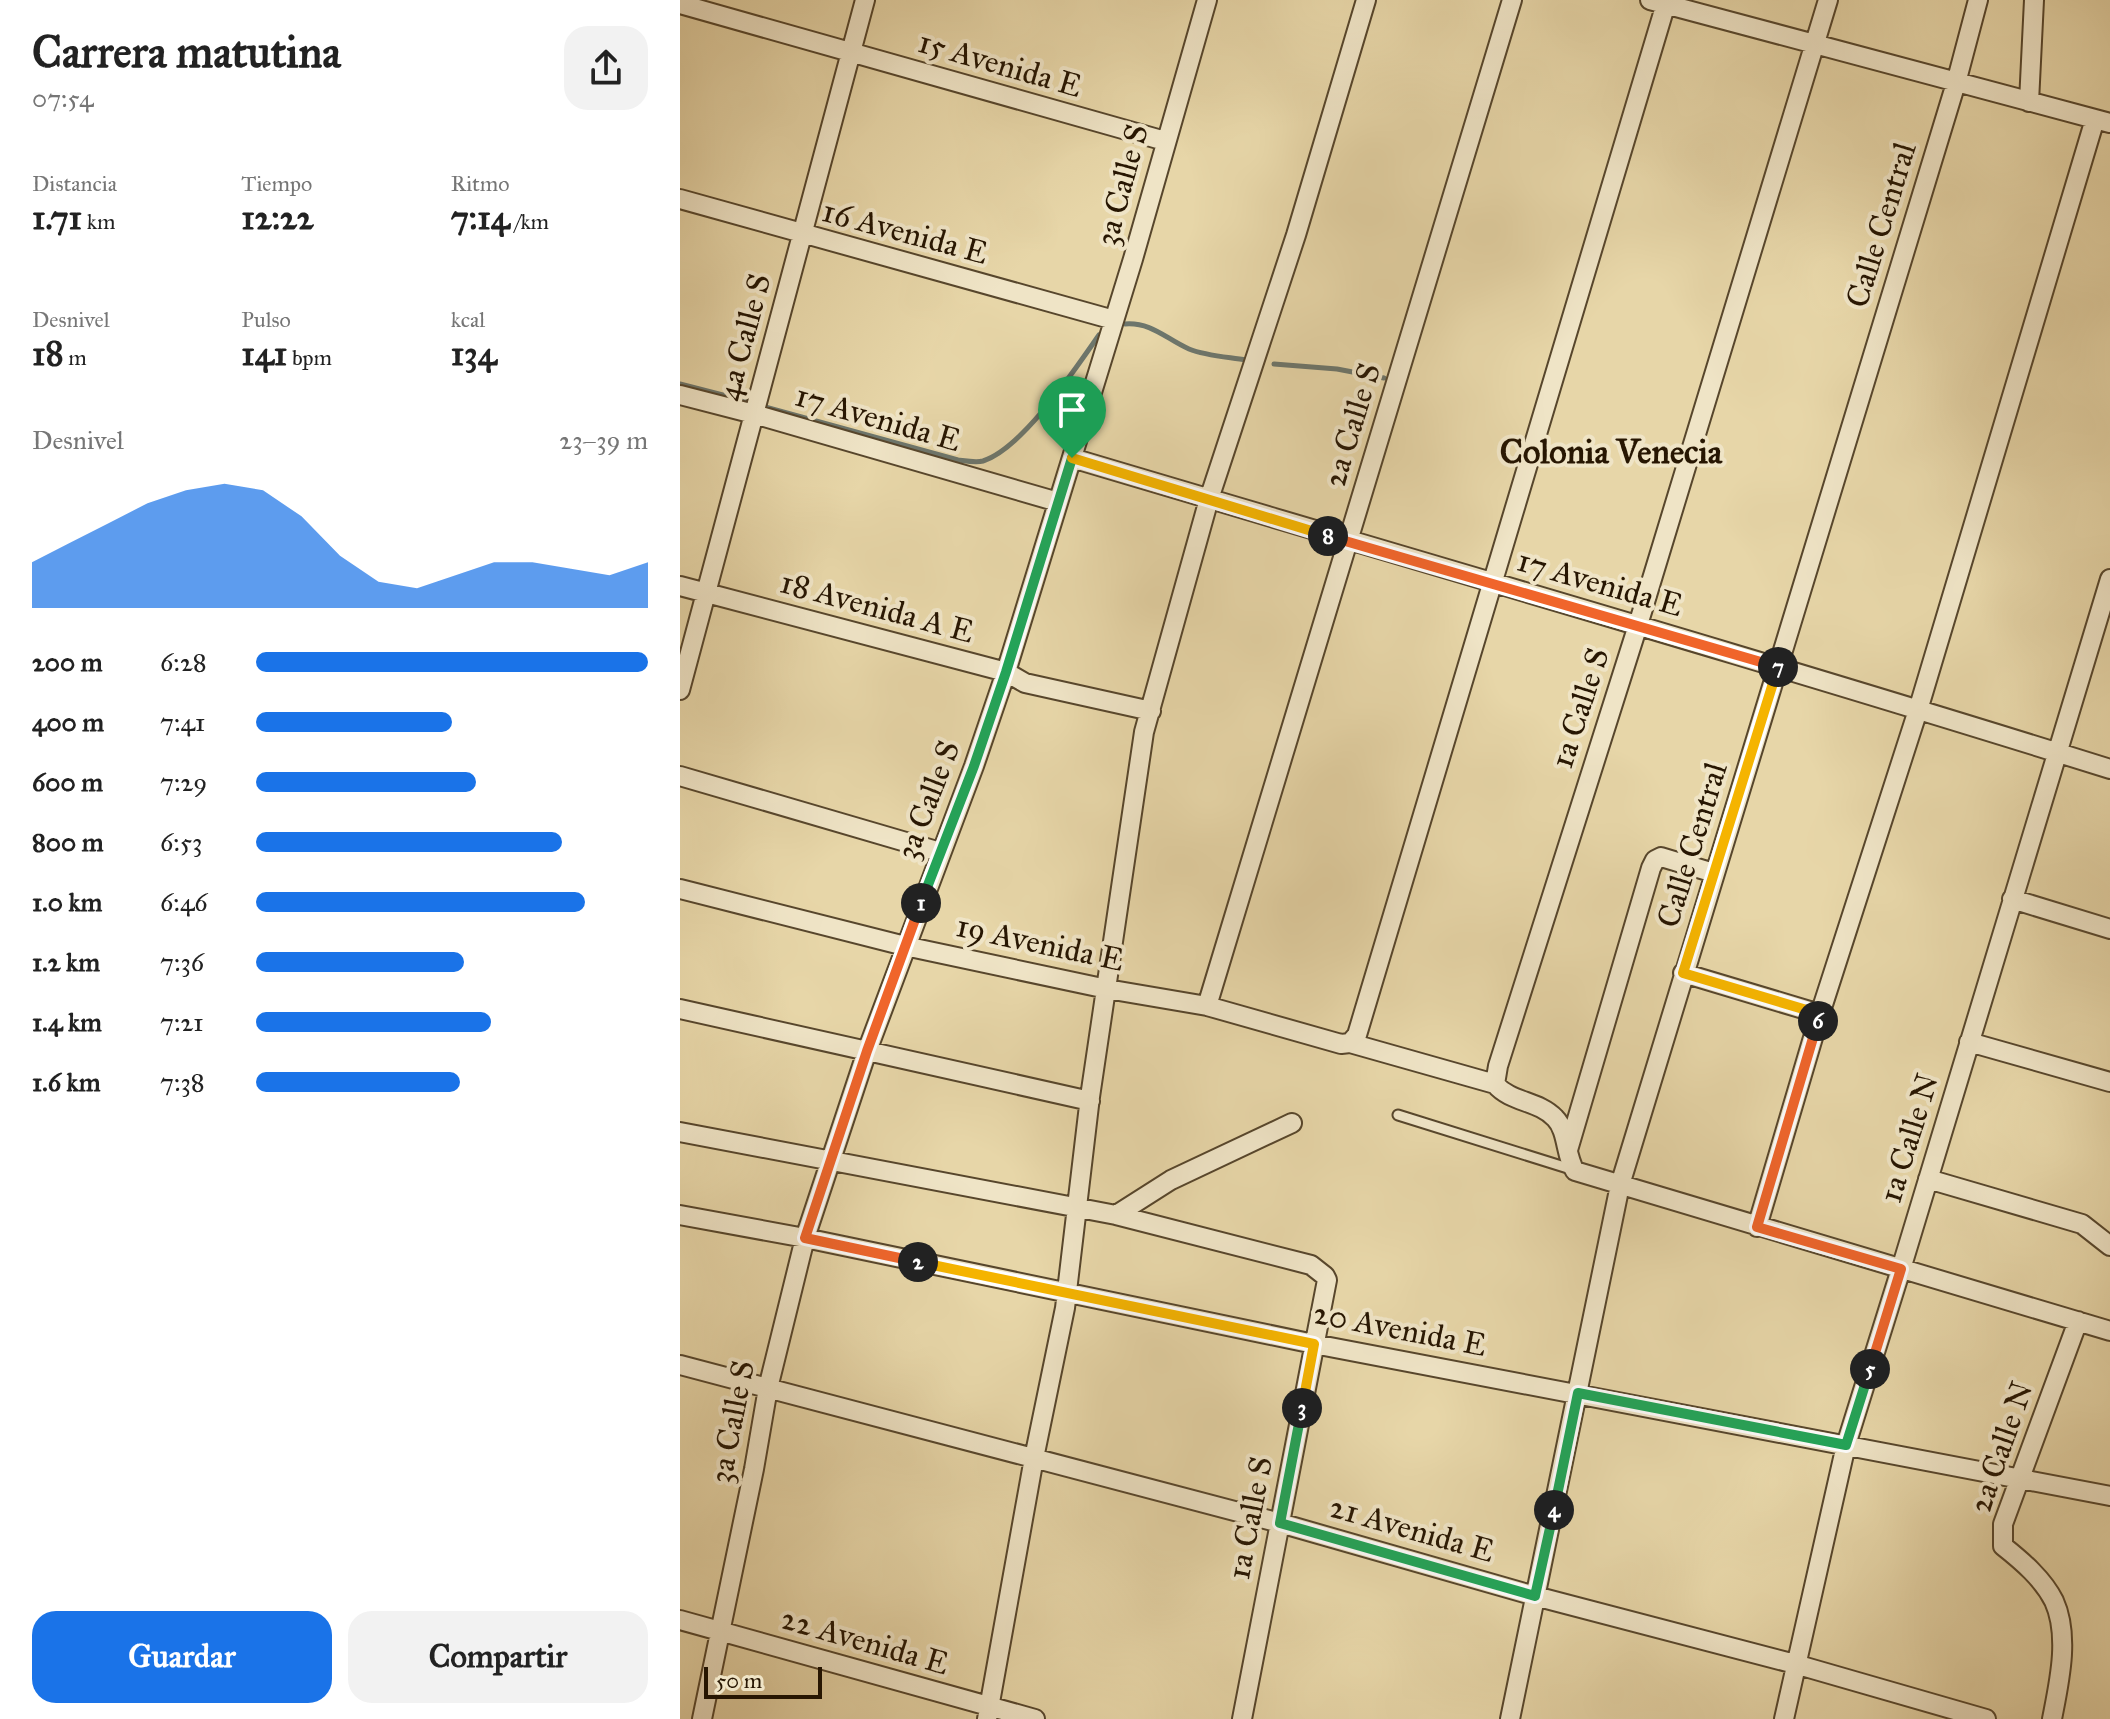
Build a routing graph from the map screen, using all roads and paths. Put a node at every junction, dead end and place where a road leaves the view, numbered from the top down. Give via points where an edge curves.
1 (865, 0) edge
2 (1207, 0) edge
3 (1366, 0) edge
4 (1512, 0) edge
5 (1828, 0) edge
6 (1978, 0) edge
7 (2034, 0) edge
8 (1661, 1) edge
9 (680, 4) edge
10 (1815, 45) junction
11 (850, 53) junction
12 (1956, 83) junction
13 (2029, 102) junction
14 (2102, 121) edge
15 (1165, 141) junction
16 (680, 199) edge
17 (802, 235) junction
18 (1114, 320) junction
19 (680, 395) edge
20 (754, 414) junction
21 (1072, 458) junction
22 (1209, 499) junction
23 (1058, 502) junction
24 (1348, 542) junction
25 (2110, 579) edge
26 (1492, 584) junction
27 (680, 586) edge
28 (707, 593) junction
29 (1638, 625) junction
30 (1779, 666) junction
31 (1006, 672) junction
32 (680, 690) edge
33 (1918, 710) junction
34 (1151, 711) junction
35 (2056, 752) junction
36 (2110, 769) edge
37 (680, 776) edge
38 (940, 852) junction
39 (1714, 873) junction
40 (680, 889) edge
41 (2012, 899) junction
42 (2110, 929) edge
43 (905, 946) junction
44 (1683, 973) junction
45 (1107, 989) junction
46 (1207, 1006) junction
47 (680, 1009) edge
48 (1820, 1014) junction
49 (1969, 1042) junction
50 (1346, 1043) junction
51 (867, 1051) junction
52 (1496, 1075) junction
53 (2110, 1082) edge
54 (1090, 1101) junction
55 (1398, 1115) dead end
56 (1292, 1123) dead end
57 (680, 1132) edge
58 (1567, 1152) junction
59 (831, 1162) junction
60 (1575, 1171) junction
61 (1928, 1179) junction
62 (1620, 1185) junction
63 (1076, 1209) junction
64 (680, 1215) edge
65 (1116, 1215) junction
66 (1757, 1227) junction
67 (805, 1238) junction
68 (2110, 1246) edge
69 (1901, 1269) junction
70 (1067, 1294) junction
71 (2078, 1321) junction
72 (2110, 1331) edge
73 (1314, 1344) junction
74 (680, 1365) edge
75 (768, 1388) junction
76 (1578, 1393) junction
77 (1846, 1445) junction
78 (1034, 1458) junction
79 (2018, 1479) junction
80 (2110, 1496) edge
81 (1280, 1523) junction
82 (1535, 1596) junction
83 (680, 1620) edge
84 (722, 1631) junction
85 (1795, 1664) junction
86 (989, 1713) edge
87 (702, 1719) edge
88 (1035, 1719) edge
89 (1242, 1719) edge
90 (1510, 1719) edge
91 (1784, 1719) edge
92 (1986, 1719) edge
93 (2052, 1719) edge

1 - 11 street, 4a Calle S
2 - 15 street, 3a Calle S
3 - 22 street
4 - 24 street, 2a Calle S
5 - 10 street, 1a Calle S
6 - 12 street, Calle Central
7 - 13 street
8 - 10 street
8 - 26 street
9 - 11 street, 15 Avenida E
10 - 12 street
10 - 29 street, 1a Calle S
11 - 15 street, 15 Avenida E
11 - 17 street, 4a Calle S
12 - 13 street
12 - 30 street, Calle Central
13 - 14 street
14 - 33 street
15 - 18 street, 3a Calle S
16 - 17 street, 16 Avenida E
17 - 18 street, 16 Avenida E
17 - 20 street, 4a Calle S
18 - 21 street, 3a Calle S
19 - 20 street, 17 Avenida E
20 - 23 street, 17 Avenida E
20 - 28 street, 4a Calle S
21 - 22 street, 17 Avenida E
21 - 23 street, 3a Calle S
22 - 24 street, 17 Avenida E
22 - 34 street
23 - 31 street, 3a Calle S
24 - 26 street, 17 Avenida E
24 - 46 street, 2a Calle S
25 - 35 street, 1a Calle N
26 - 29 street, 17 Avenida E
26 - 50 street via 1357,1035
27 - 28 street, 18 Avenida A E
28 - 31 street, 18 Avenida A E
28 - 32 street, 4a Calle S
29 - 30 street, 17 Avenida E
29 - 52 street, 1a Calle S
30 - 33 street, 17 Avenida E
30 - 39 street, Calle Central
31 - 34 street, 18 Avenida A E via 1025,683
31 - 38 street, 3a Calle S
33 - 35 street, 17 Avenida E
33 - 48 street
34 - 45 street
35 - 36 street, 17 Avenida E
35 - 41 street, 1a Calle N
37 - 38 street
38 - 43 street, 3a Calle S
39 - 44 street, Calle Central
39 - 58 street via 1661,857 1655,860
40 - 43 street, 19 Avenida E
41 - 42 street
41 - 49 street, 1a Calle N
43 - 45 street, 19 Avenida E
43 - 51 street, 3a Calle S
44 - 48 street
44 - 62 street, Calle Central
45 - 46 street, 19 Avenida E
45 - 54 street
46 - 50 street, 19 Avenida E
47 - 51 street
48 - 66 street
49 - 53 street
49 - 61 street, 1a Calle N
50 - 52 street, 19 Avenida E
51 - 54 street
51 - 59 street, 3a Calle S
52 - 58 street via 1505,1095 1558,1120
54 - 63 street
55 - 60 lane
56 - 65 street via 1171,1180
57 - 59 street
58 - 60 street
59 - 63 street
59 - 67 street, 3a Calle S
60 - 62 street
61 - 68 street via 2082,1224
61 - 69 street, 1a Calle N
62 - 66 street
62 - 76 street, Calle Central
63 - 65 street
63 - 70 street
64 - 67 street, 20 Avenida E
65 - 73 street, 1a Calle S via 1311,1265 1327,1280
66 - 69 street
67 - 70 street, 20 Avenida E
67 - 75 street, 3a Calle S
69 - 71 street
69 - 77 street, 1a Calle N
70 - 73 street, 20 Avenida E
70 - 78 street
71 - 72 street
71 - 79 street, 2a Calle N
73 - 76 street, 20 Avenida E
73 - 81 street, 1a Calle S
74 - 75 street, 21 Avenida E
75 - 78 street, 21 Avenida E
75 - 84 street, 3a Calle S
76 - 77 street, 20 Avenida E
76 - 82 street, Calle Central
77 - 79 street, 20 Avenida E
77 - 85 street, 1a Calle N
78 - 81 street, 21 Avenida E
78 - 86 street
79 - 80 street, 20 Avenida E
79 - 93 street, 2a Calle N via 2003,1524 2003,1546 2028,1566 2054,1601 2062,1635
81 - 82 street, 21 Avenida E
81 - 89 street, 1a Calle S
82 - 85 street, 21 Avenida E
82 - 90 street, Calle Central
83 - 84 street, 22 Avenida E
84 - 86 street, 22 Avenida E
84 - 87 street, 3a Calle S
85 - 91 street, 1a Calle N
85 - 92 street, 21 Avenida E
86 - 88 street, 22 Avenida E

